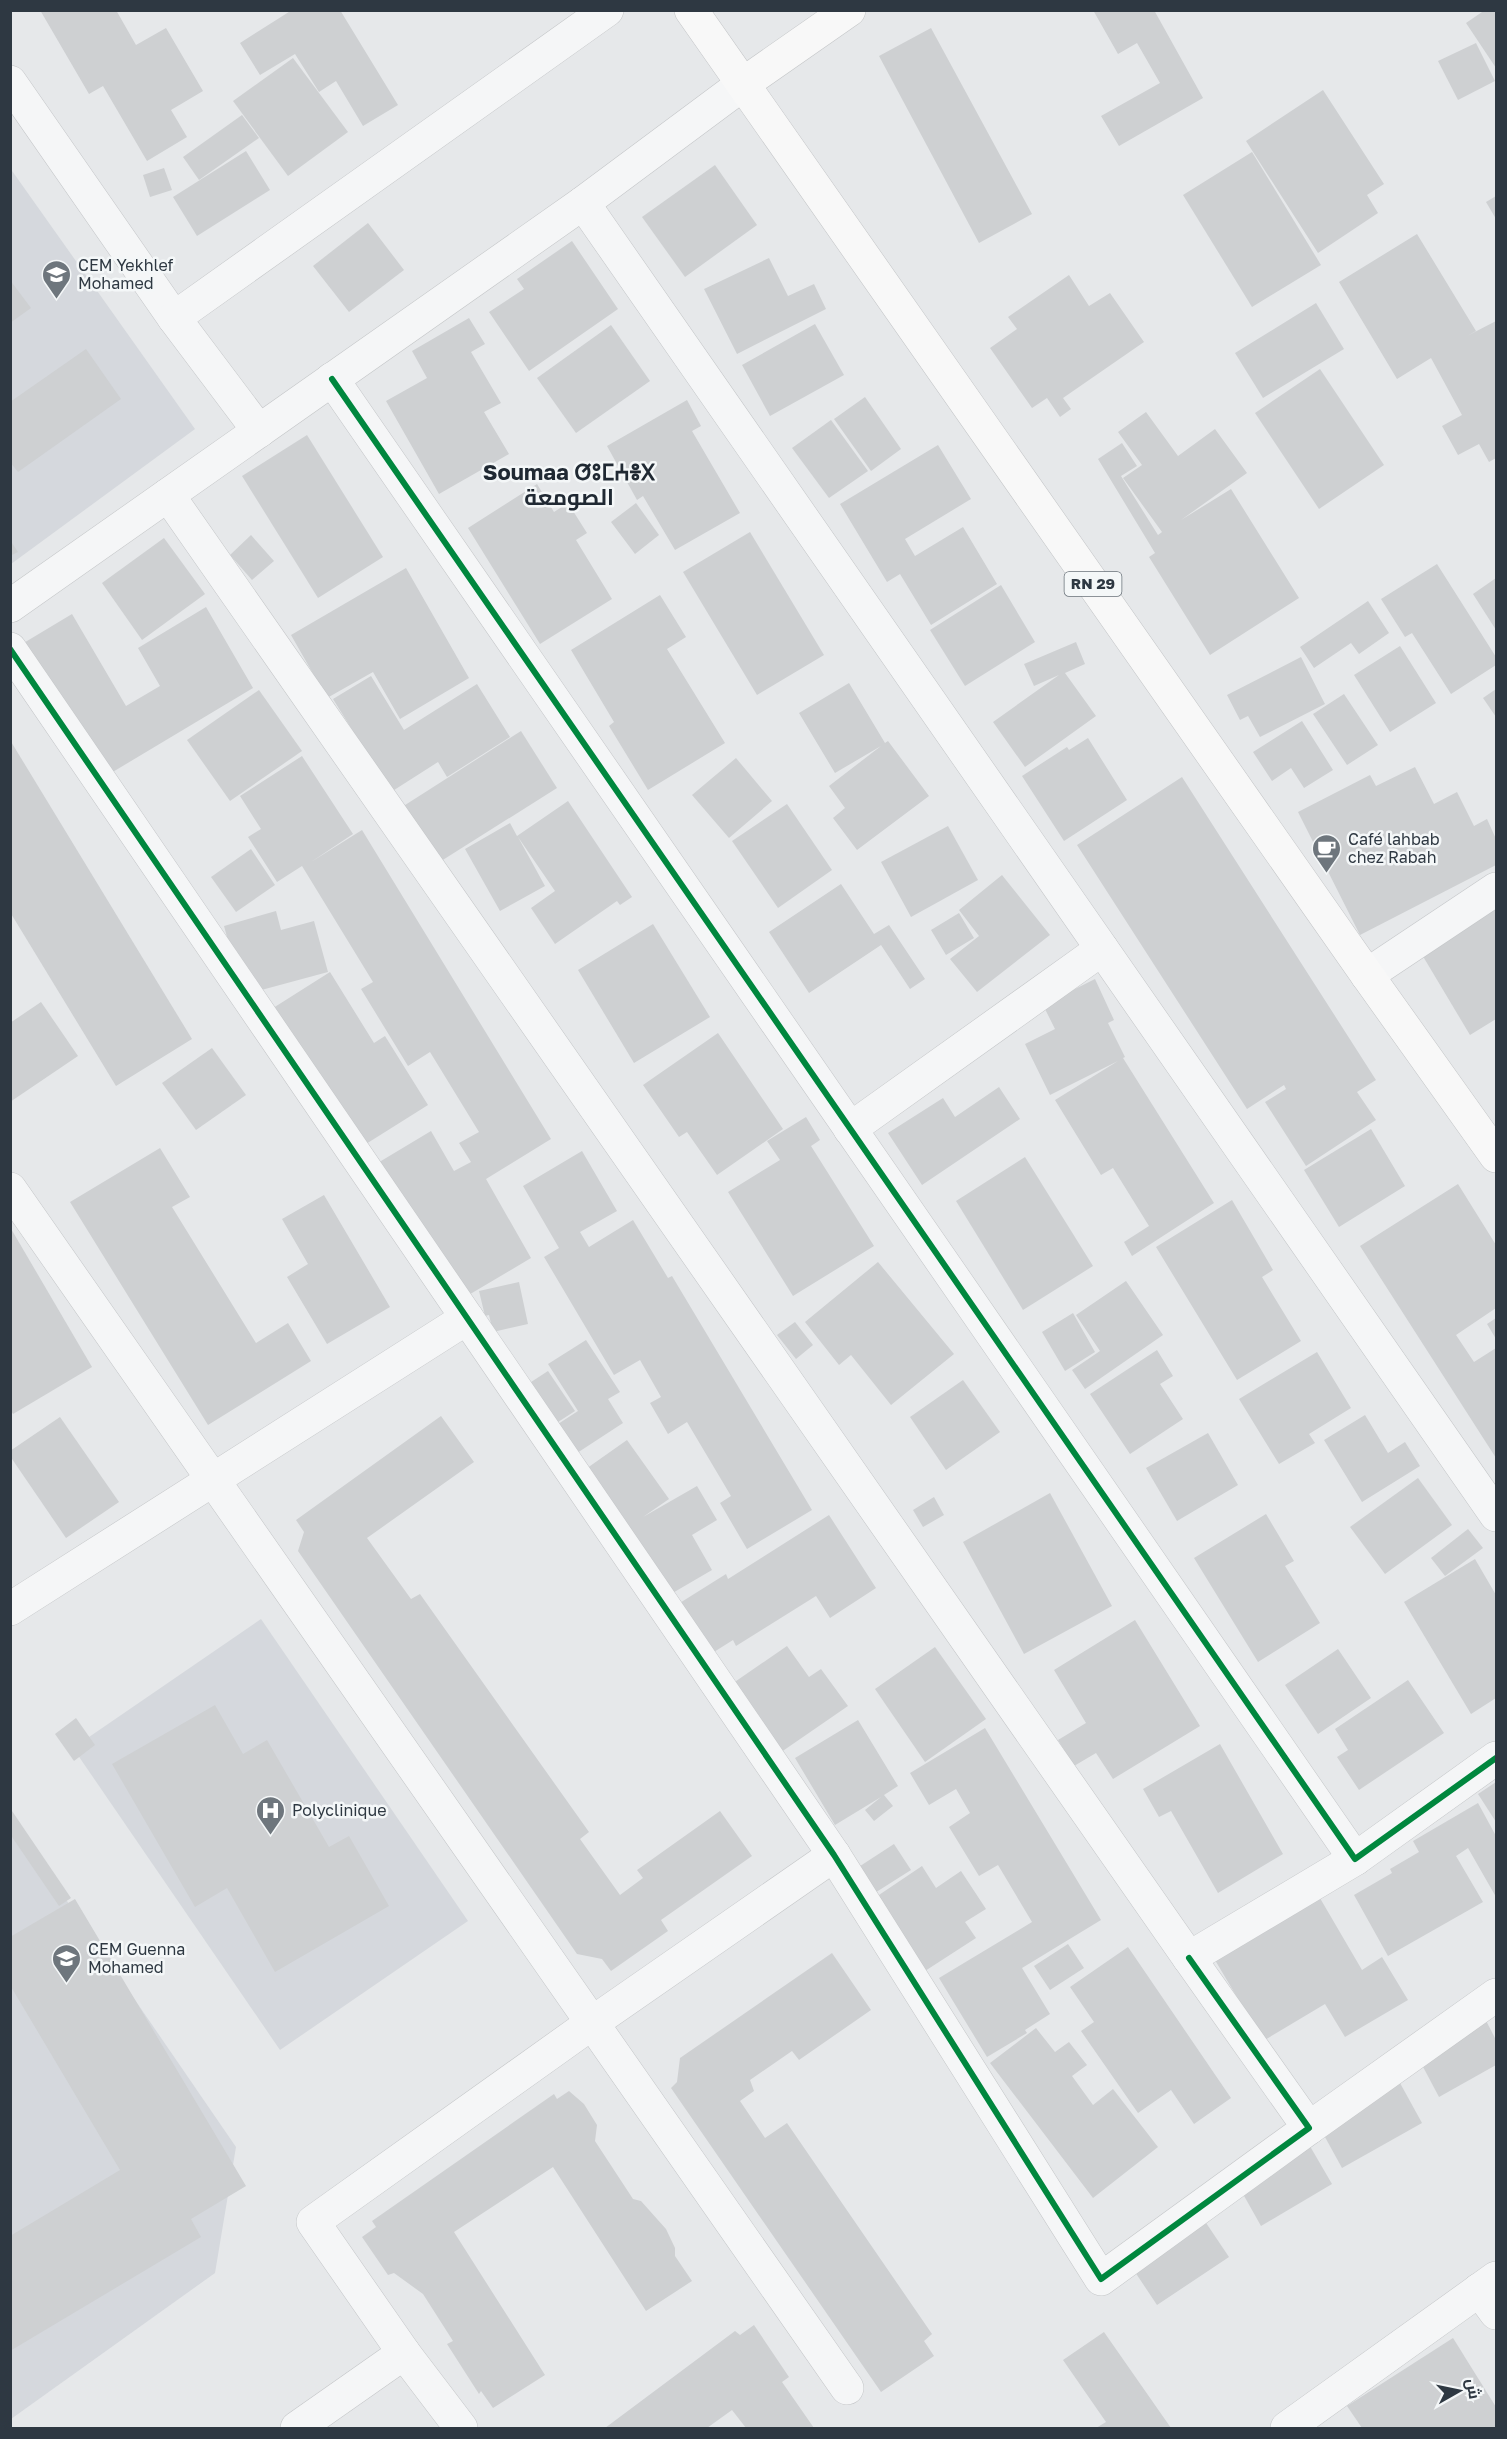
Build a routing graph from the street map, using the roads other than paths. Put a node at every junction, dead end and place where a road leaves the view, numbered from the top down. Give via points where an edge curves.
1 (607, 10) edge
2 (691, 10) edge
3 (849, 10) edge
4 (10, 82) edge
5 (742, 84) junction
6 (583, 203) junction
7 (174, 318) junction
8 (332, 379) junction
9 (259, 431) junction
10 (168, 495) junction
11 (10, 606) edge
12 (10, 649) edge
13 (1497, 889) edge
14 (1102, 949) junction
15 (1367, 975) junction
16 (850, 1129) junction
17 (1497, 1155) edge
18 (10, 1189) edge
19 (467, 1318) junction
20 (214, 1480) junction
21 (1497, 1515) edge
22 (10, 1609) edge
23 (1497, 1758) edge
24 (834, 1855) junction
25 (1355, 1859) junction
26 (1189, 1958) junction
27 (1497, 1995) edge
28 (592, 2023) junction
29 (1310, 2128) junction
30 (1491, 2294) edge
31 (404, 2353) junction
32 (847, 2388) dead end
33 (297, 2428) edge
34 (461, 2428) edge
35 (1287, 2428) edge

1 - 7 street
2 - 5 main road, RN 29
3 - 5 main road
4 - 7 street
5 - 6 street
5 - 15 main road, RN 29
6 - 8 street
6 - 14 street
7 - 9 street
8 - 9 street
8 - 16 street
9 - 10 street
10 - 11 street
10 - 26 street
12 - 19 street
13 - 15 street
14 - 16 street
14 - 21 street
15 - 17 main road, RN 29
16 - 25 street
18 - 20 street
19 - 20 street
19 - 24 street
20 - 22 street
20 - 28 street
23 - 25 street
24 - 28 street
24 - 29 street via 1101,2280
25 - 26 street
26 - 29 street
27 - 29 street
28 - 31 street via 313,2222
28 - 32 street
30 - 35 street
31 - 33 street
31 - 34 street

